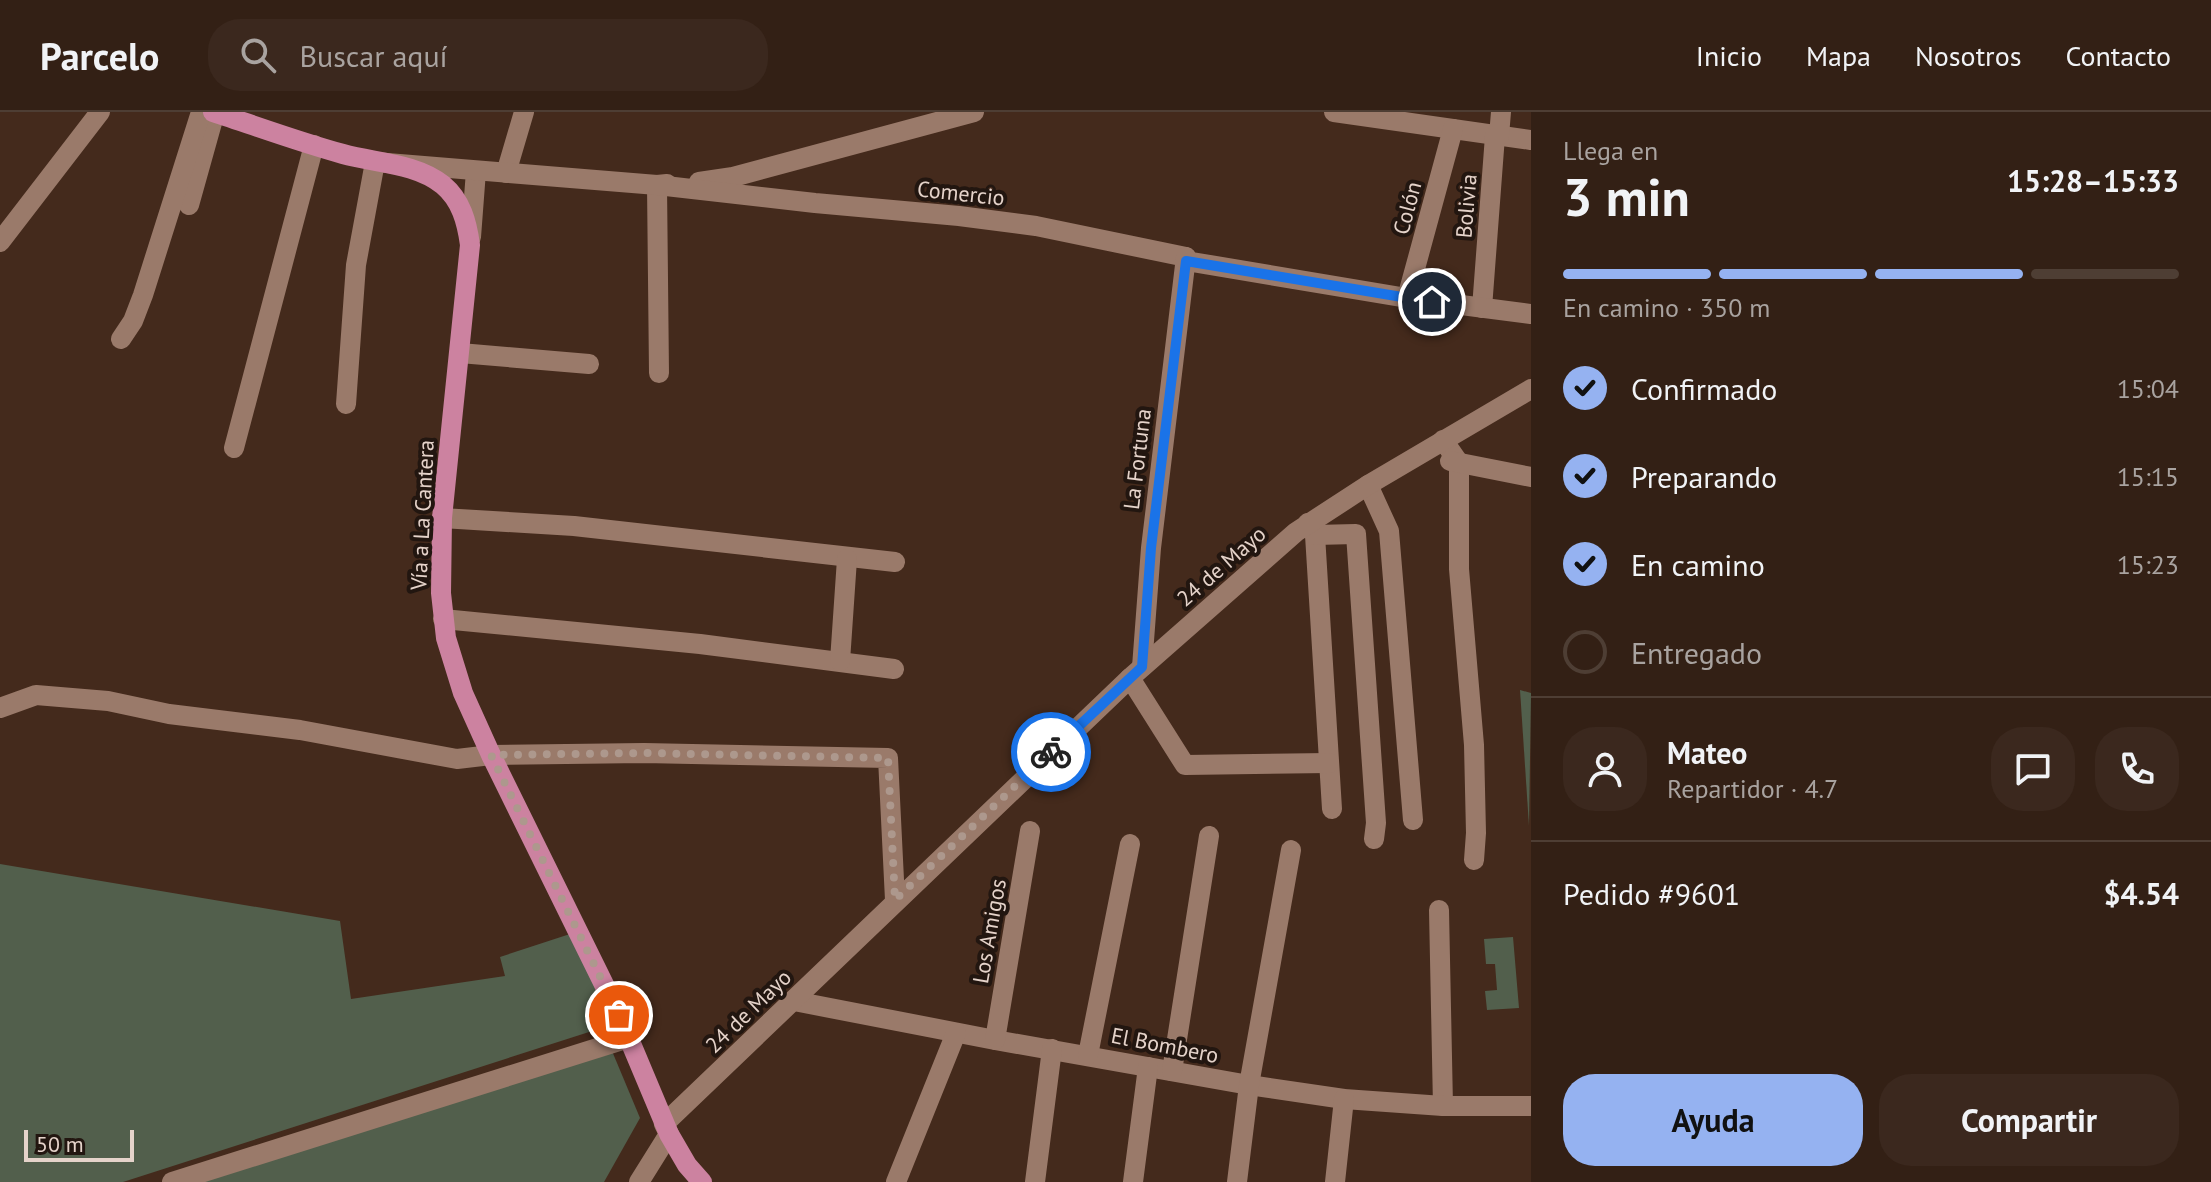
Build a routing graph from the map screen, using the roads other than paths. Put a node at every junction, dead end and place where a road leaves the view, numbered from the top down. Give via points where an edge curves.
1 (100, 112) edge
2 (201, 112) edge
3 (214, 112) edge
4 (524, 112) edge
5 (974, 112) edge
6 (1334, 112) edge
7 (1501, 112) edge
8 (1453, 129) junction
9 (1497, 136) junction
10 (1531, 140) edge
11 (314, 145) junction
12 (375, 162) junction
13 (774, 164) junction
14 (476, 171) junction
15 (506, 173) junction
16 (657, 185) junction
17 (769, 198) junction
18 (189, 205) dead end
19 (0, 242) edge
20 (470, 245) junction
21 (1186, 261) junction
22 (1407, 298) junction
23 (1482, 308) junction
24 (1531, 314) edge
25 (121, 339) dead end
26 (460, 353) junction
27 (589, 364) dead end
28 (659, 373) dead end
29 (1529, 389) edge
30 (346, 404) dead end
31 (1443, 440) junction
32 (234, 448) dead end
33 (1418, 455) junction
34 (1459, 463) junction
35 (1531, 477) edge
36 (1368, 485) junction
37 (442, 518) junction
38 (1311, 529) junction
39 (847, 559) junction
40 (895, 562) dead end
41 (443, 619) junction
42 (840, 661) junction
43 (894, 669) dead end
44 (1136, 672) junction
45 (0, 708) edge
46 (491, 755) junction
47 (1329, 763) junction
48 (1332, 809) dead end
49 (1413, 820) dead end
50 (1030, 831) dead end
51 (1209, 836) dead end
52 (1374, 839) dead end
53 (1130, 844) dead end
54 (1291, 850) dead end
55 (1474, 860) dead end
56 (895, 900) junction
57 (1439, 910) dead end
58 (794, 1001) junction
59 (956, 1033) junction
60 (629, 1038) junction
61 (995, 1040) junction
62 (1052, 1049) junction
63 (1088, 1055) junction
64 (1148, 1067) junction
65 (1172, 1071) junction
66 (1249, 1085) junction
67 (1344, 1099) junction
68 (1443, 1106) junction
69 (1531, 1106) edge
70 (667, 1129) junction
71 (172, 1182) edge
72 (639, 1182) edge
73 (702, 1182) edge
74 (896, 1182) edge
75 (1035, 1182) edge
76 (1133, 1182) edge
77 (1237, 1182) edge
78 (1335, 1182) edge

1 - 19 street
2 - 25 street via 143,295
3 - 11 main road, Vía a La Cantera
3 - 18 street
4 - 15 street
5 - 13 street
6 - 8 street
7 - 9 street, Bolivia
8 - 9 street
8 - 22 street, Colón
9 - 10 street
9 - 23 street, Bolivia
11 - 12 main road, Vía a La Cantera
11 - 32 street
12 - 14 street, Comercio
12 - 20 main road, Vía a La Cantera via 421,172 443,185 458,203
12 - 30 street via 356,265
13 - 16 street via 712,181
13 - 17 street via 764,179
14 - 15 street, Comercio
14 - 20 street
15 - 16 street, Comercio
16 - 17 street, Comercio
16 - 28 street
17 - 21 street, Comercio via 1036,226
20 - 26 main road, Vía a La Cantera
21 - 22 street, Comercio
21 - 44 street, La Fortuna
22 - 23 street, Comercio
23 - 24 street, Comercio
26 - 27 street
26 - 37 main road, Vía a La Cantera
29 - 31 street, 24 de Mayo
31 - 33 street, 24 de Mayo
31 - 34 street
33 - 34 street
33 - 36 street, 24 de Mayo
34 - 35 street
34 - 55 street via 1459,569 1474,745
36 - 38 street, 24 de Mayo
36 - 49 street via 1389,531
37 - 39 street via 574,526
37 - 41 main road, Vía a La Cantera
38 - 44 street, 24 de Mayo
38 - 47 street
38 - 52 street via 1356,534
39 - 40 street
39 - 42 street
41 - 42 street
41 - 46 main road, Vía a La Cantera via 457,675
42 - 43 street
44 - 47 street via 1185,765
44 - 56 street, 24 de Mayo
45 - 46 street via 36,695 93,700 457,759
46 - 56 street via 888,758
46 - 60 main road, Vía a La Cantera
47 - 48 street
50 - 61 street, Los Amigos
51 - 65 street
53 - 63 street
54 - 66 street
56 - 58 street, 24 de Mayo
57 - 68 street
58 - 59 street, El Bombero
58 - 70 street, 24 de Mayo
59 - 61 street, El Bombero
59 - 74 street
60 - 70 main road, Vía a La Cantera
60 - 71 street
61 - 62 street, El Bombero
62 - 63 street, El Bombero
62 - 75 street
63 - 64 street, El Bombero
64 - 65 street, El Bombero
64 - 76 street
65 - 66 street, El Bombero
66 - 67 street, El Bombero
66 - 77 street
67 - 68 street, El Bombero
67 - 78 street
68 - 69 street, El Bombero
70 - 72 street, 24 de Mayo
70 - 73 main road, Vía a La Cantera

